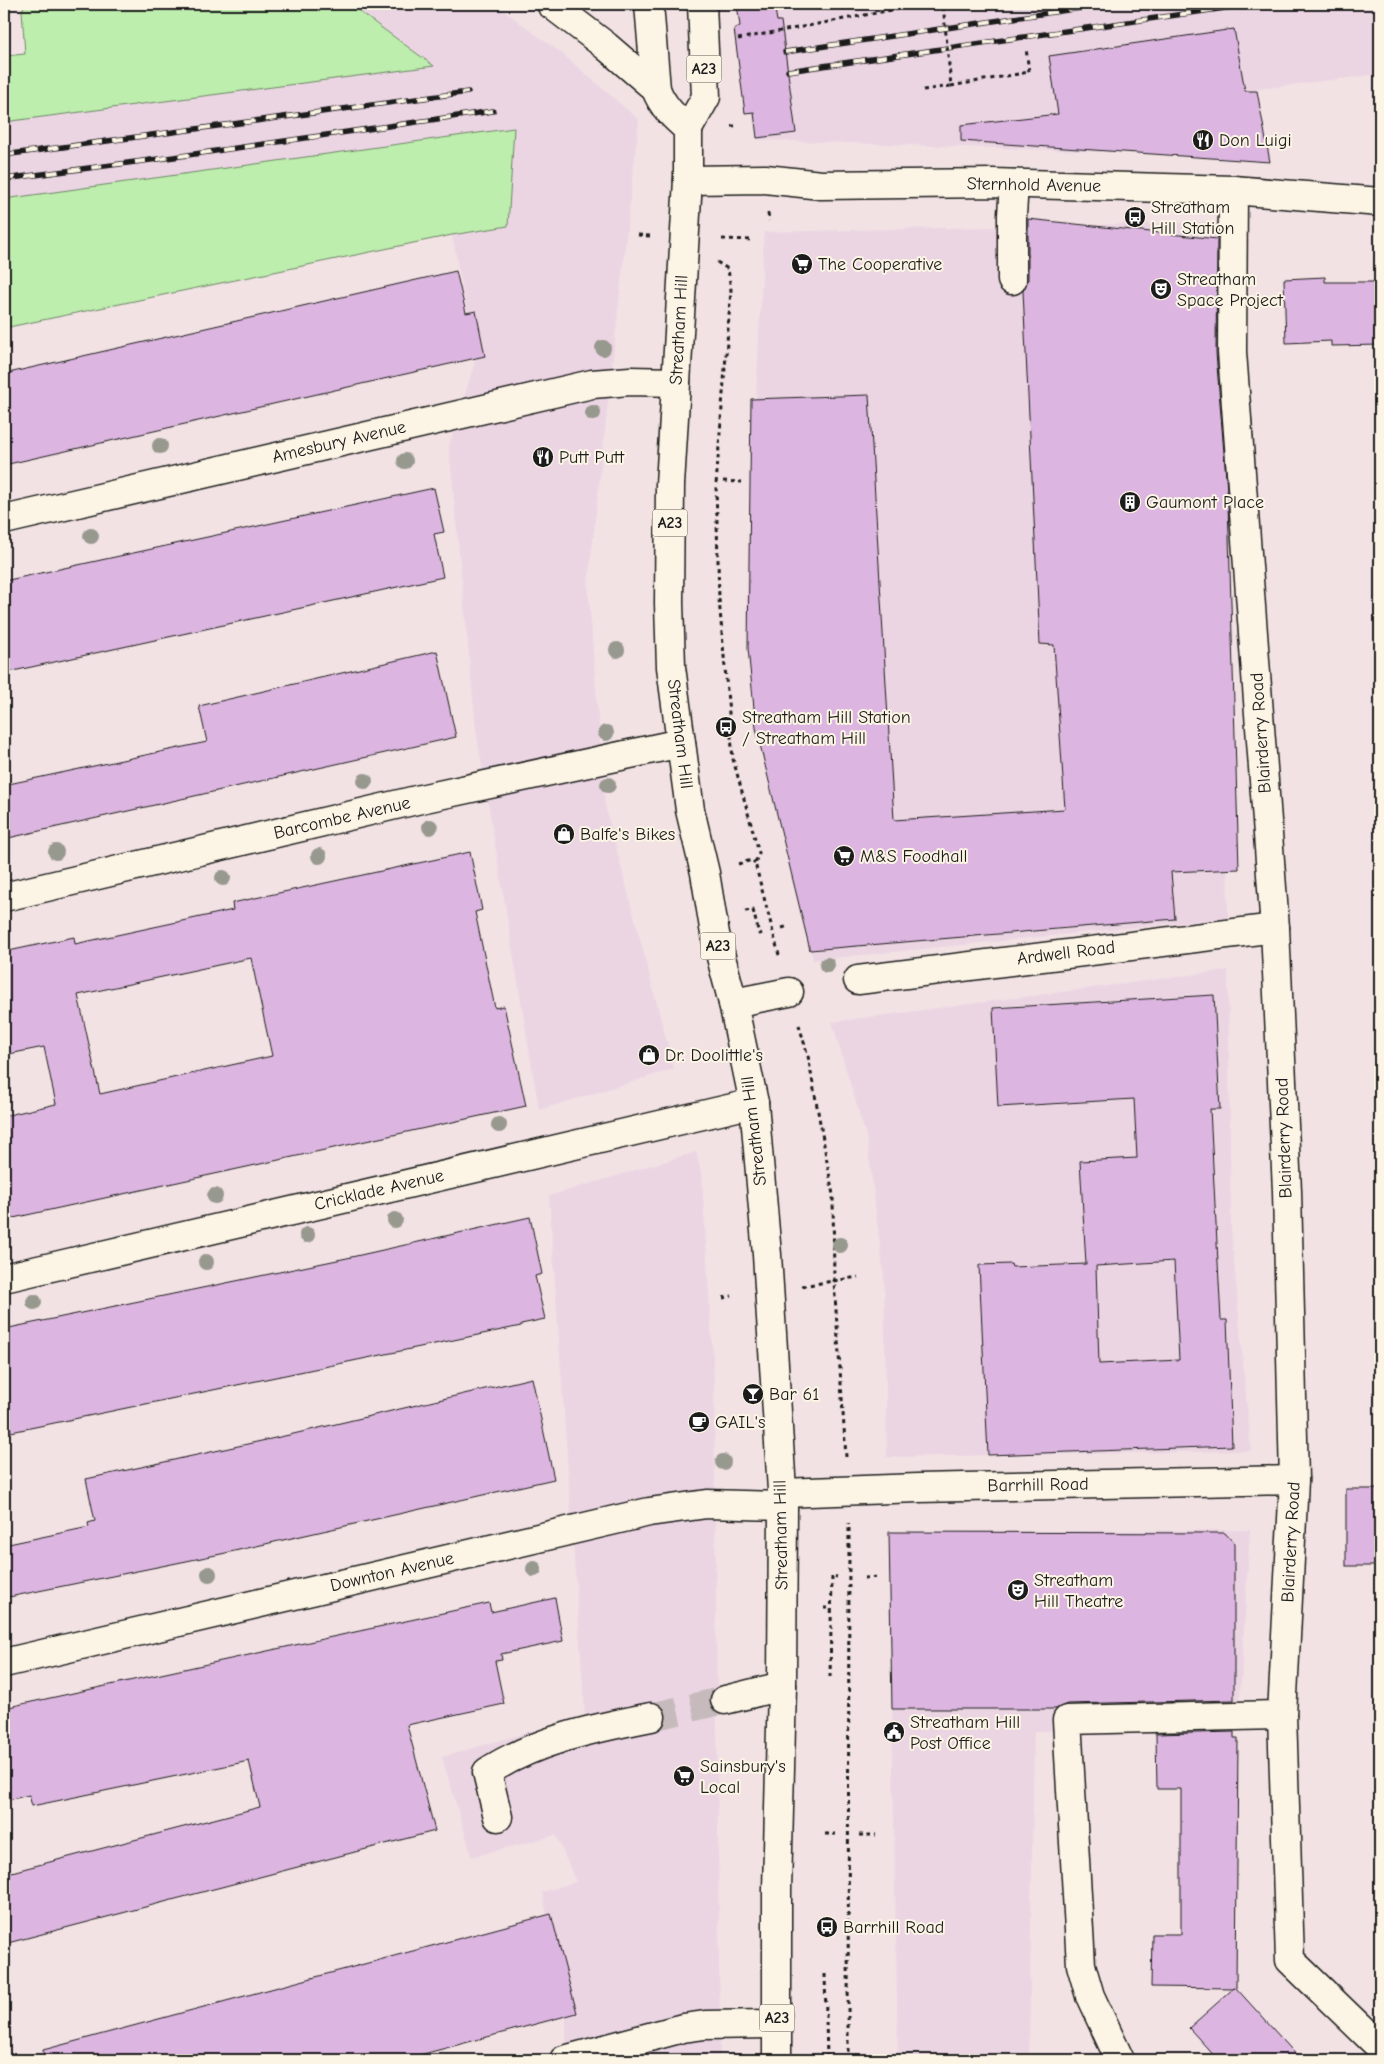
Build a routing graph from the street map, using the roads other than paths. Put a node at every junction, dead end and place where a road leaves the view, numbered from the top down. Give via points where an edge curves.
1 (551, 4) edge
2 (649, 4) edge
3 (702, 4) edge
4 (656, 89) junction
5 (688, 129) junction
6 (688, 180) junction
7 (1014, 184) junction
8 (1232, 190) junction
9 (1380, 202) edge
10 (1012, 280) dead end
11 (676, 382) junction
12 (4, 520) edge
13 (680, 743) junction
14 (4, 897) edge
15 (1275, 928) junction
16 (858, 980) dead end
17 (789, 992) dead end
18 (733, 1003) junction
19 (754, 1103) junction
20 (4, 1278) edge
21 (1294, 1480) junction
22 (782, 1499) junction
23 (4, 1662) edge
24 (782, 1686) junction
25 (725, 1700) tunnel mouth
26 (1282, 1714) junction
27 (651, 1717) tunnel mouth
28 (498, 1817) dead end
29 (777, 2024) junction
30 (1380, 2047) edge
31 (564, 2060) edge
32 (777, 2060) edge
33 (1120, 2060) edge

1 - 4 main road
2 - 4 main road
3 - 5 main road, A23 via 706,97
4 - 5 main road via 660,100
5 - 6 main road, A23
6 - 7 main road, Sternhold Avenue via 764,179 821,185
6 - 11 main road, Streatham Hill / A23
7 - 8 main road, Sternhold Avenue
7 - 10 main road
8 - 9 main road, Sternhold Avenue
8 - 15 main road, Blairderry Road via 1232,352
11 - 12 main road, Amesbury Avenue via 592,384
11 - 13 main road, Streatham Hill / A23 via 670,485 669,603 671,667
13 - 14 main road, Barcombe Avenue via 435,796
13 - 18 main road, Streatham Hill / A23 via 715,934
15 - 16 main road, Ardwell Road
15 - 21 main road, Blairderry Road via 1287,1191
17 - 18 main road
18 - 19 main road, Streatham Hill / A23
19 - 20 main road, Cricklade Avenue
19 - 22 main road, Streatham Hill / A23
21 - 22 main road, Barrhill Road via 918,1488
21 - 26 main road, Blairderry Road
22 - 23 main road, Downton Avenue via 649,1512
22 - 24 main road, Streatham Hill / A23
24 - 25 main road
24 - 29 main road, Streatham Hill / A23
26 - 30 main road, Blairderry Road via 1290,1960
26 - 33 main road via 1067,1720 1081,1965 1090,1996
27 - 28 main road via 582,1731 509,1758 488,1772
29 - 31 main road via 683,2028
29 - 32 main road, Streatham Hill / A23

